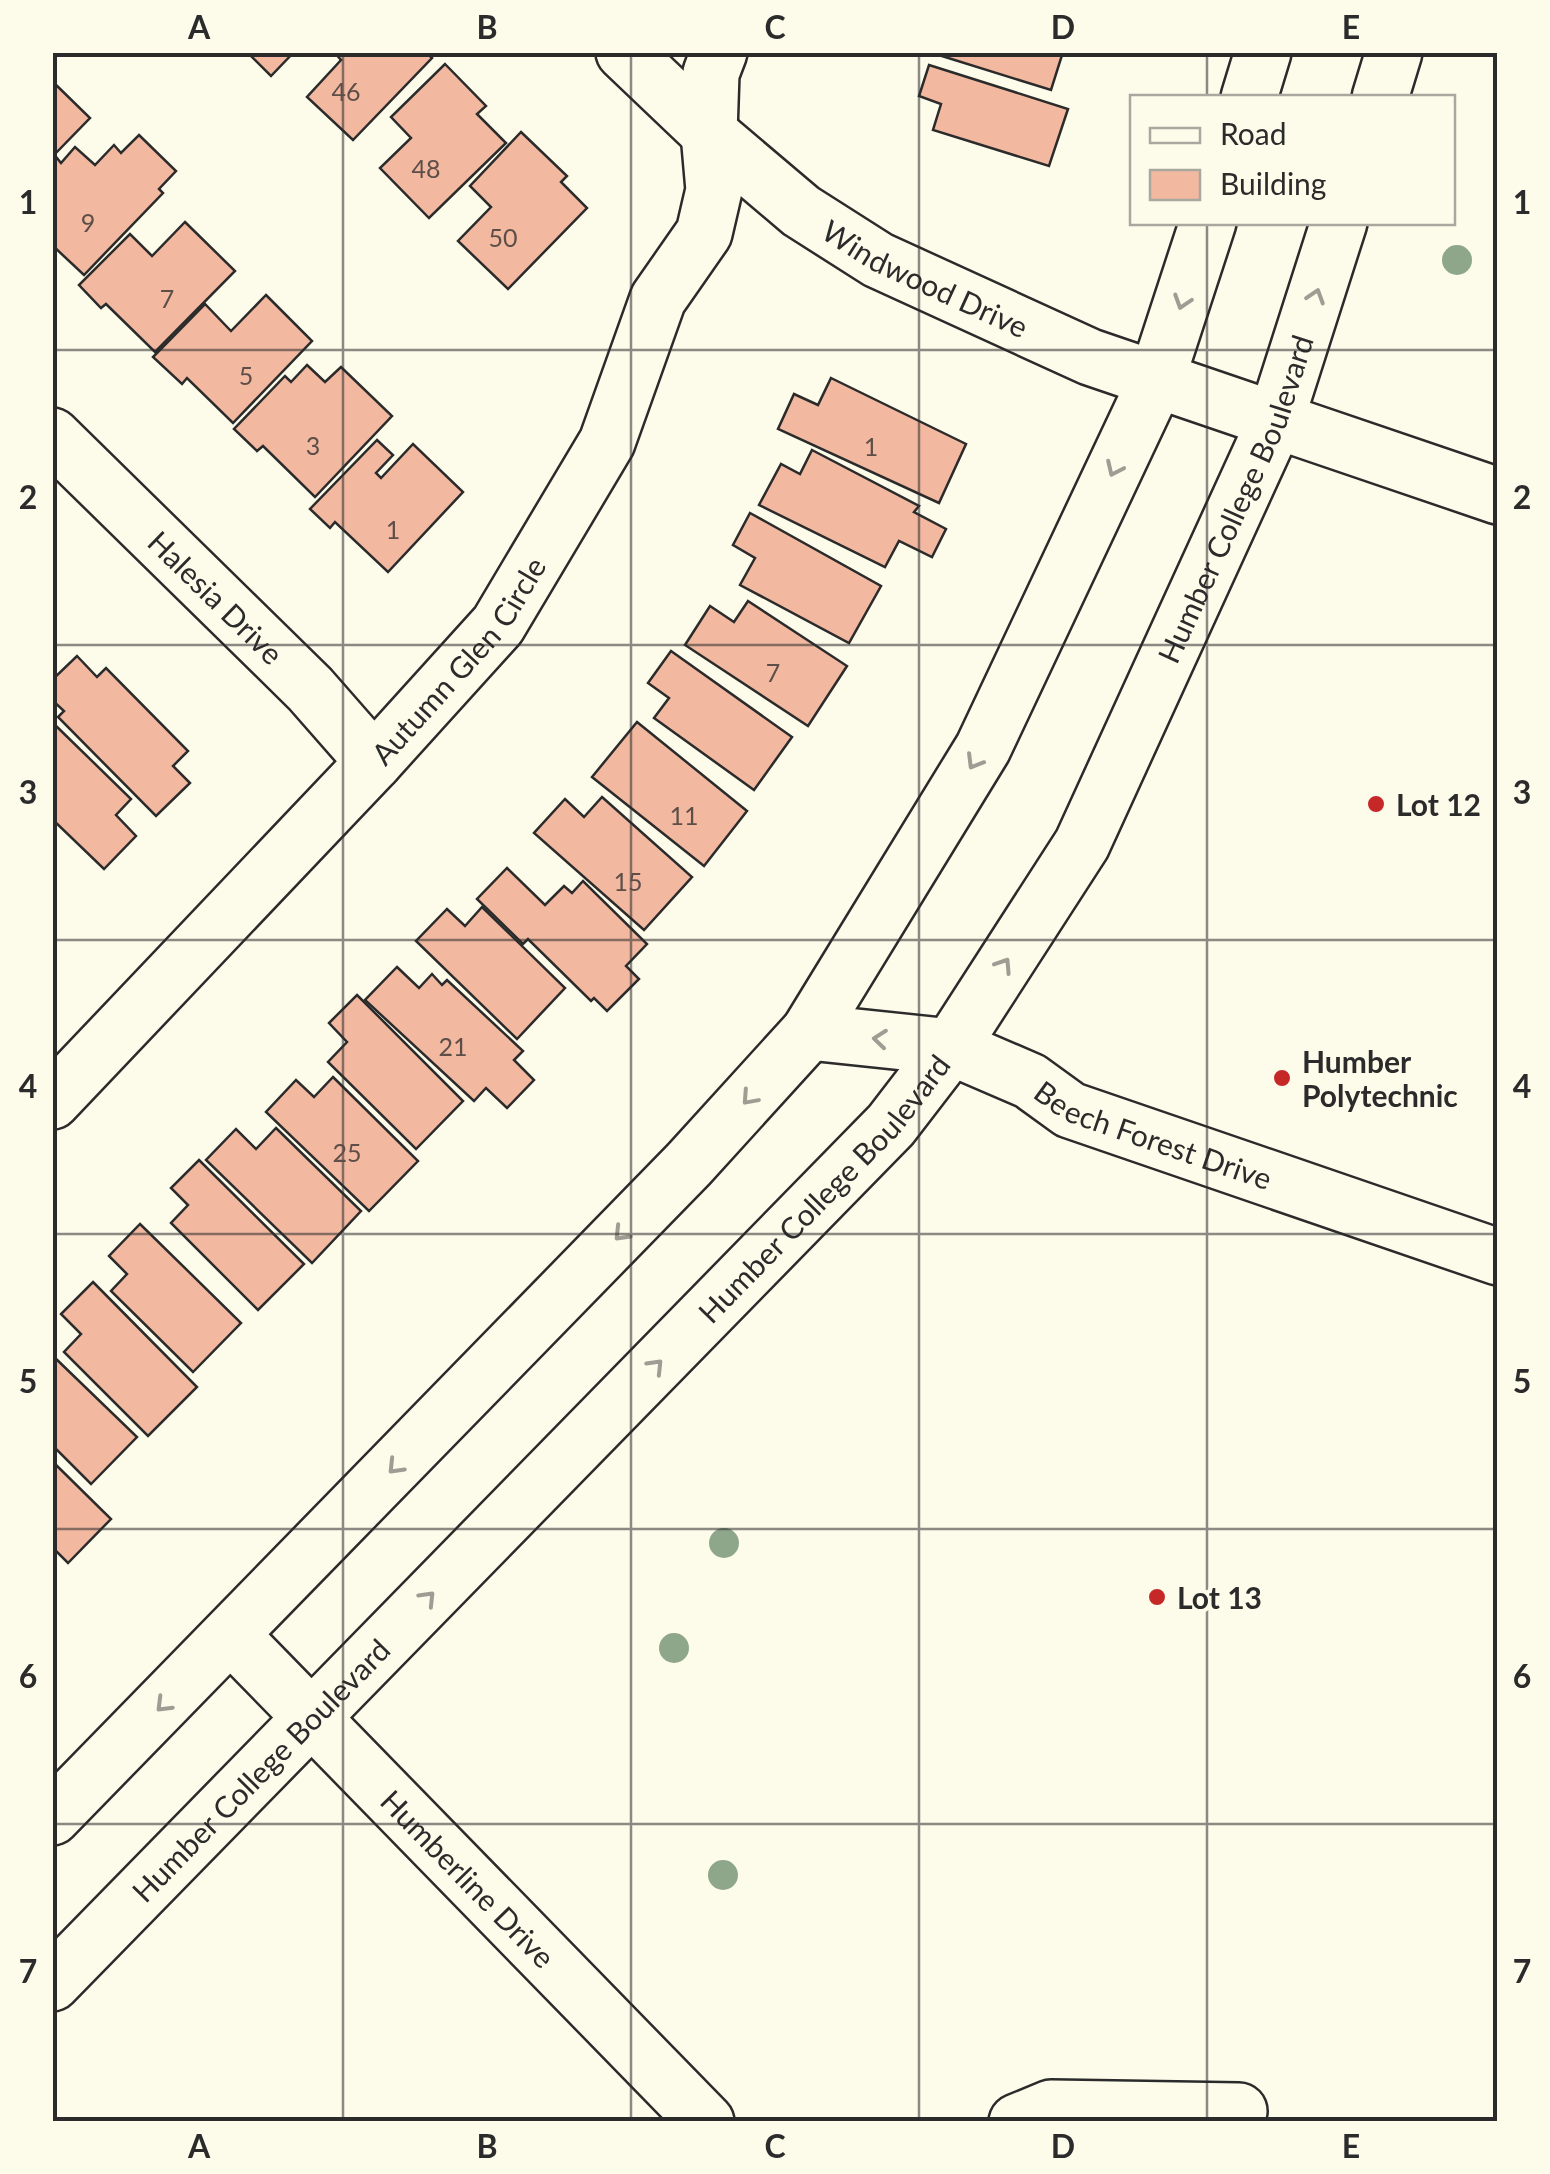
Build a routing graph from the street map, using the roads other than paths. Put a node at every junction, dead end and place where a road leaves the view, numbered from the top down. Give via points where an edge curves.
1 (624, 52) edge
2 (718, 52) edge
3 (1263, 52) edge
4 (1394, 52) edge
5 (1249, 95) edge
6 (1381, 95) edge
7 (709, 133) junction
8 (1207, 225) edge
9 (1339, 225) edge
10 (1156, 381) junction
11 (1275, 422) junction
12 (52, 436) edge
13 (1498, 496) edge
14 (374, 762) junction
15 (809, 1032) junction
16 (951, 1047) junction
17 (52, 1101) edge
18 (1498, 1257) edge
19 (231, 1635) junction
20 (312, 1718) junction
21 (52, 1817) edge
22 (52, 1983) edge
23 (1244, 2118) edge
24 (706, 2122) edge
25 (1017, 2122) edge

1 - 7 street, Windwood Drive
2 - 7 street, Autumn Glen Circle
3 - 5 street
4 - 6 street
7 - 10 street, Windwood Drive via 801,210 878,260 1060,345
7 - 14 street, Autumn Glen Circle via 714,190 704,233 658,299 608,442 498,624
8 -> 10 street
11 -> 9 street, Humber College Boulevard
10 - 11 street, Windwood Drive
10 -> 15 street via 983,748
11 - 13 street, Windwood Drive
16 -> 11 street, Humber College Boulevard via 1082,844
12 - 14 street, Halesia Drive via 310,689
14 - 17 street, Autumn Glen Circle
16 -> 15 street, Beech Forest Drive
15 -> 19 street via 690,1164
16 - 18 street, Beech Forest Drive via 1030,1081 1070,1110
20 -> 16 street, Humber College Boulevard via 891,1125
19 - 20 street, Humberline Drive
19 -> 21 street
20 - 22 street, Humber College Boulevard
20 - 24 street, Humberline Drive
23 - 25 street via 1051,2108

